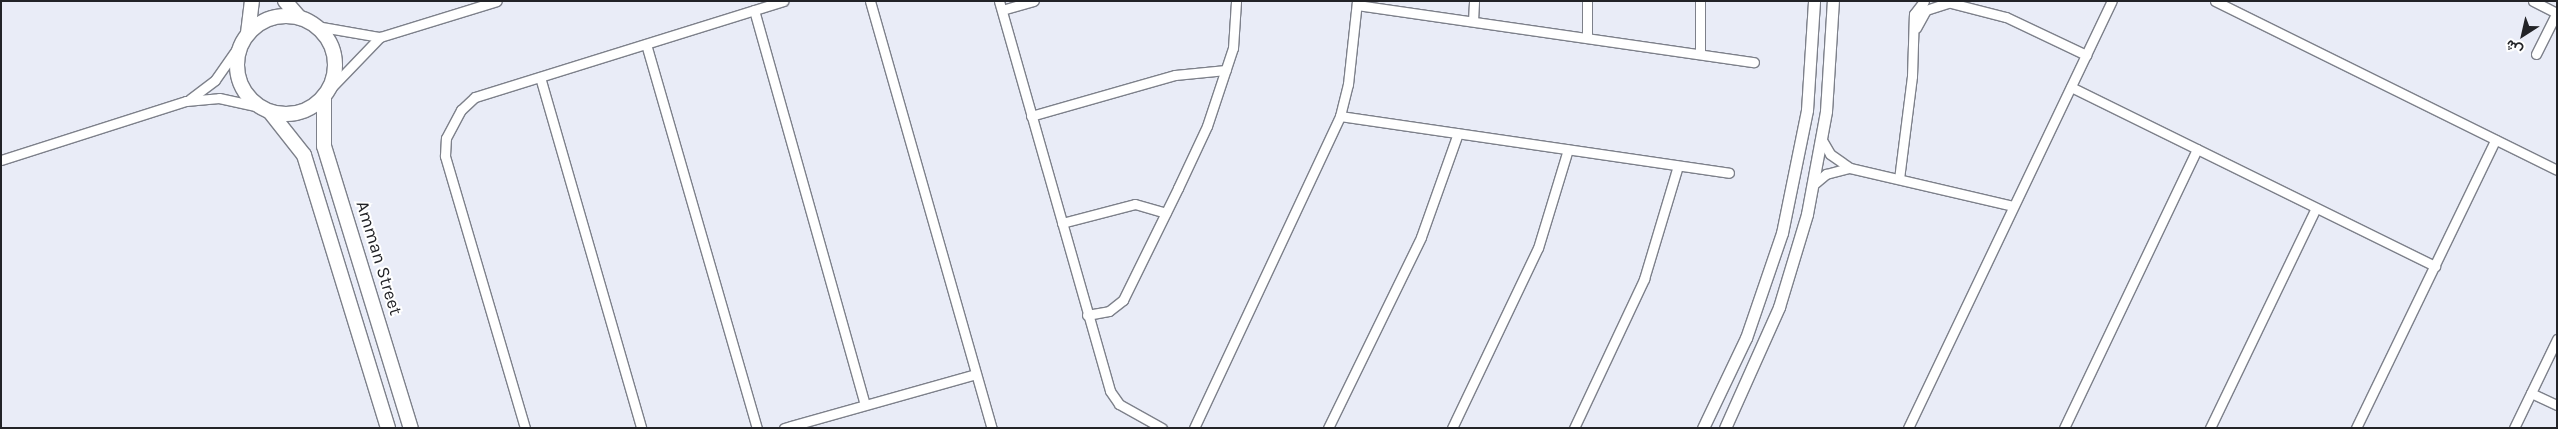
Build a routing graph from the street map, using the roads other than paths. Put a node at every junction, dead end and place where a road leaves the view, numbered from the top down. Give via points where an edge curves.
1 (252, 1) edge
2 (285, 1) edge
3 (498, 1) edge
4 (783, 1) edge
5 (870, 1) edge
6 (1034, 1) edge
7 (1236, 1) edge
8 (1474, 1) edge
9 (1587, 1) edge
10 (1700, 1) edge
11 (1814, 1) edge
12 (1833, 1) edge
13 (1924, 1) edge
14 (2215, 1) edge
15 (2533, 1) edge
16 (1947, 2) edge
17 (2112, 2) edge
18 (1357, 3) edge
19 (1000, 6) edge
20 (754, 10) junction
21 (2557, 12) edge
22 (299, 17) junction
23 (1473, 21) junction
24 (316, 26) junction
25 (1914, 36) junction
26 (380, 37) junction
27 (245, 38) junction
28 (1587, 38) junction
29 (646, 44) junction
30 (1700, 54) junction
31 (2536, 54) dead end
32 (2086, 55) junction
33 (1754, 62) dead end
34 (1226, 70) junction
35 (540, 77) junction
36 (2071, 87) junction
37 (327, 93) junction
38 (186, 101) junction
39 (265, 109) junction
40 (1031, 116) junction
41 (1340, 116) junction
42 (1458, 133) junction
43 (1822, 140) junction
44 (2495, 140) junction
45 (1568, 149) junction
46 (2197, 149) junction
47 (1, 160) edge
48 (1678, 166) junction
49 (1850, 168) junction
50 (2557, 170) edge
51 (1729, 173) dead end
52 (1899, 179) junction
53 (1814, 184) junction
54 (2013, 206) junction
55 (2316, 208) junction
56 (1166, 212) junction
57 (1062, 223) junction
58 (2435, 266) junction
59 (1087, 315) junction
60 (2557, 339) edge
61 (976, 374) junction
62 (2531, 393) junction
63 (865, 404) junction
64 (2557, 405) edge
65 (388, 428) edge
66 (411, 428) edge
67 (525, 428) edge
68 (641, 428) edge
69 (757, 428) edge
70 (784, 428) edge
71 (992, 428) edge
72 (1162, 428) edge
73 (1194, 428) edge
74 (1328, 428) edge
75 (1452, 428) edge
76 (1574, 428) edge
77 (1703, 428) edge
78 (1725, 428) edge
79 (1908, 428) edge
80 (2064, 428) edge
81 (2210, 428) edge
82 (2356, 428) edge
83 (2514, 428) edge

1 - 27 main road
2 - 22 main road
3 - 26 street
4 - 20 street
5 - 61 street
6 - 19 street
7 - 34 street via 1233,48
8 - 23 street
9 - 28 street
10 - 30 street
11 - 77 street via 1807,110 1782,233 1750,329
12 - 43 street
13 - 25 street via 1914,14
14 - 44 street
15 - 21 street
16 - 25 street via 1926,10
16 - 32 street via 2006,17
17 - 32 street
18 - 23 street
18 - 41 street
19 - 40 street
20 - 29 street
20 - 63 street
21 - 31 street
22 - 24 main road
22 - 27 main road via 271,18
23 - 28 street
24 - 26 street
24 - 37 main road via 335,55
25 - 52 street
26 - 37 street
27 - 38 street via 215,80
27 - 39 main road via 239,78
28 - 30 street
29 - 35 street
29 - 69 street
30 - 33 street
32 - 36 street
34 - 40 street via 1175,75
34 - 56 street via 1207,126
35 - 67 street via 467,102 444,147
35 - 68 street
36 - 46 street
36 - 54 street
37 - 39 main road via 294,114
37 - 66 main road, Amman Street via 324,146
38 - 39 street via 219,98
38 - 47 street
39 - 65 main road via 304,155
40 - 57 street
41 - 42 street
41 - 73 street
42 - 45 street
42 - 74 street via 1421,237
43 - 49 street via 1830,154
43 - 53 street
44 - 50 street
44 - 58 street
45 - 48 street
45 - 75 street via 1538,248
46 - 55 street
46 - 80 street
48 - 51 street
48 - 76 street via 1644,279
49 - 52 street
49 - 53 street via 1826,174
52 - 54 street
53 - 78 street via 1779,307
54 - 79 street
55 - 58 street
55 - 81 street
56 - 57 street via 1144,205 1123,205
56 - 59 street via 1120,305
57 - 59 street
58 - 82 street
59 - 72 street via 1113,399
60 - 62 street
61 - 63 street
61 - 71 street
62 - 64 street
62 - 83 street
63 - 70 street

